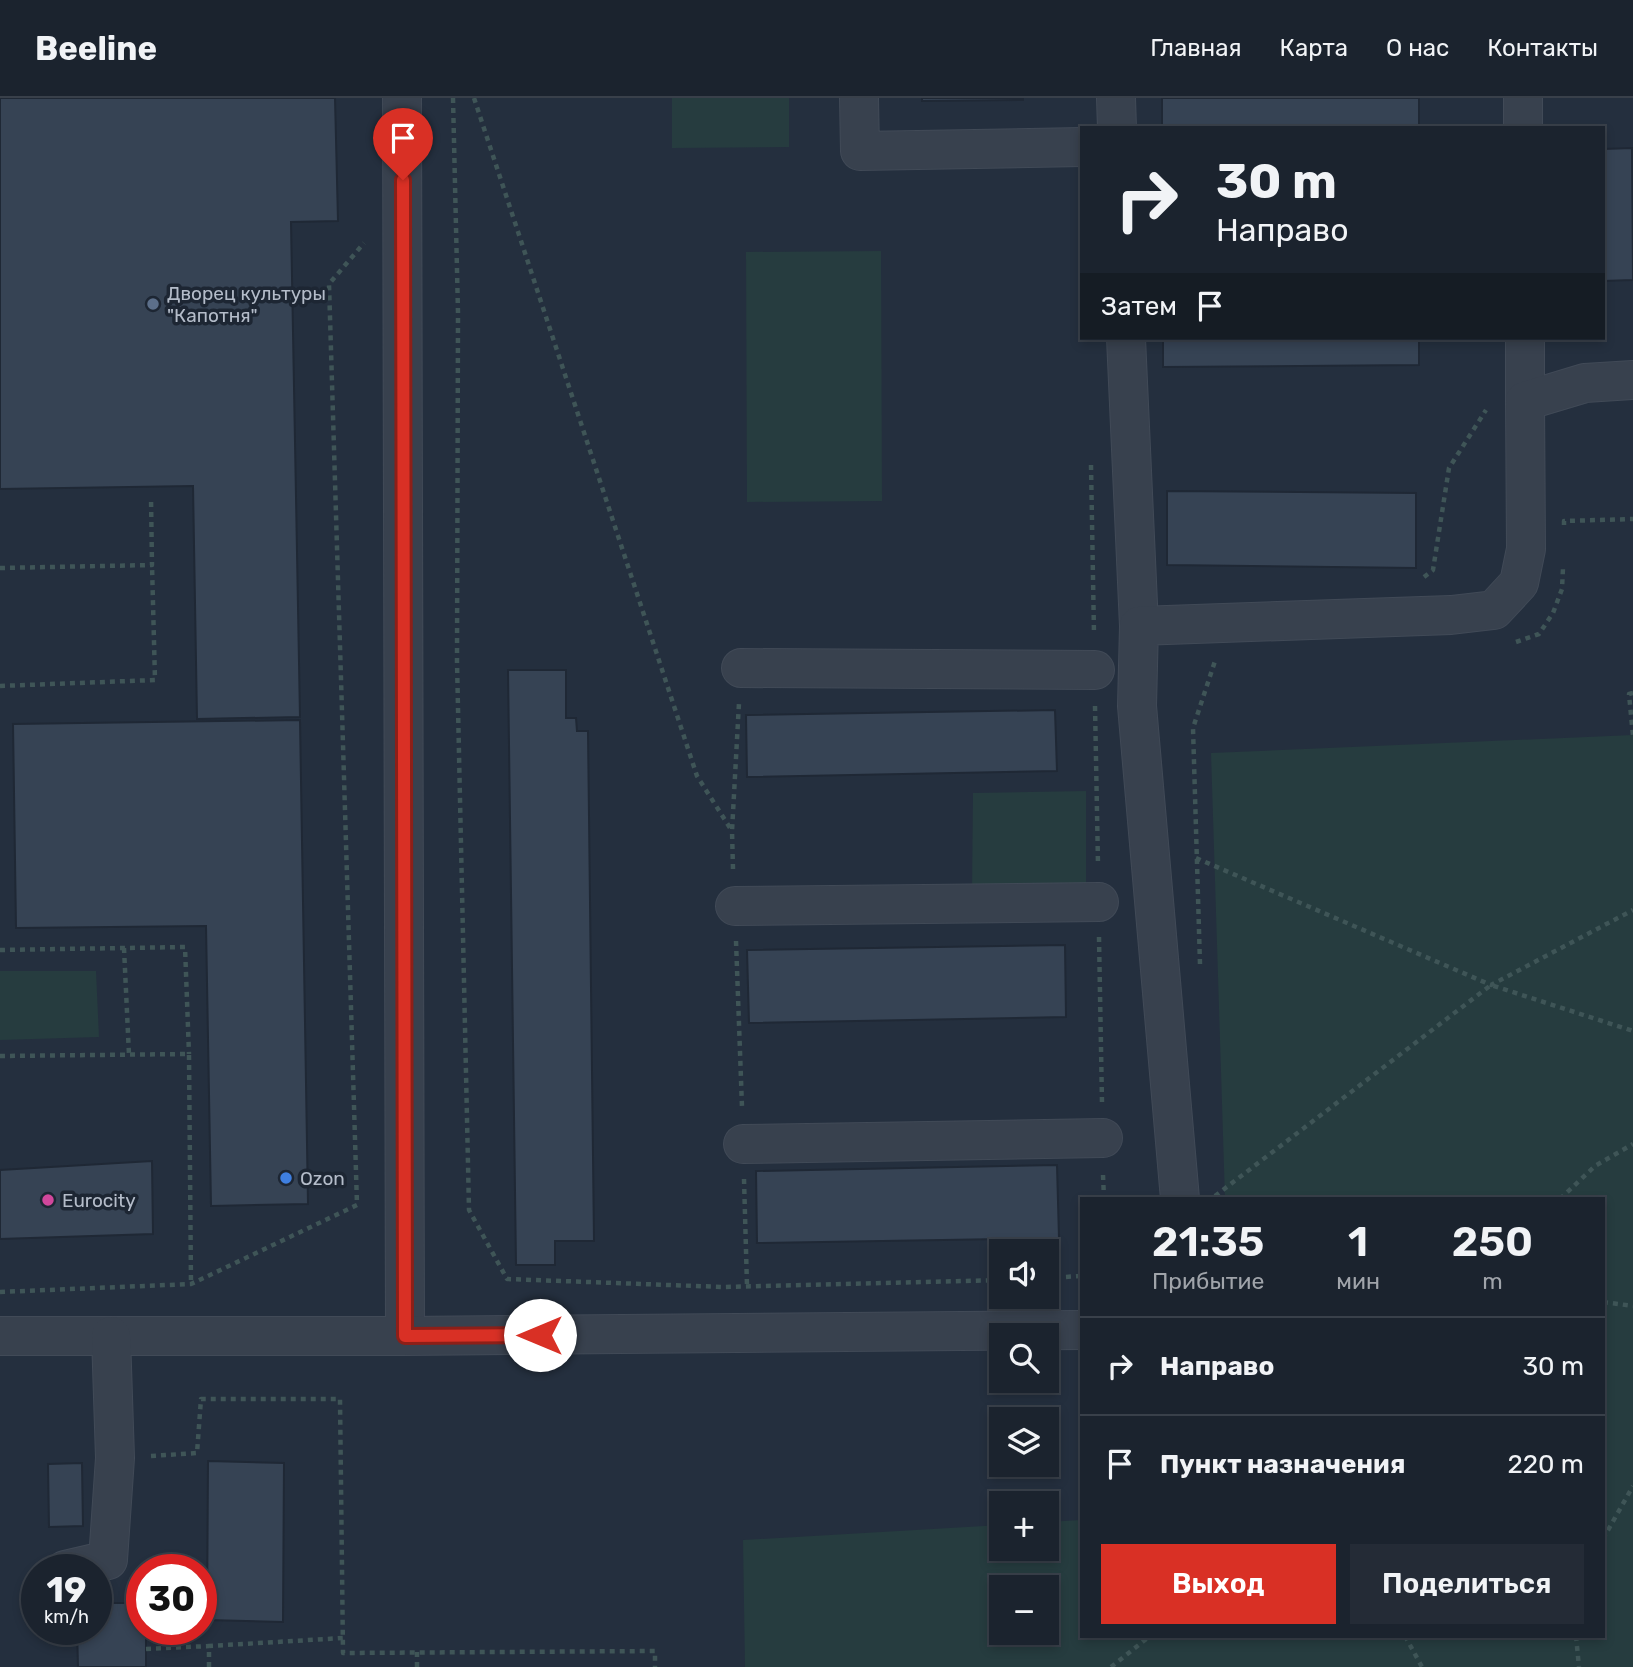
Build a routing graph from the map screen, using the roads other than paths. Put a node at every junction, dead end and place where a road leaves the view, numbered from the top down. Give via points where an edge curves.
1 (402, 98) edge
2 (859, 98) edge
3 (1116, 98) edge
4 (1523, 98) edge
5 (1117, 126) edge
6 (1523, 126) edge
7 (1080, 147) edge
8 (1126, 340) edge
9 (1524, 340) edge
10 (1633, 380) edge
11 (1508, 402) junction
12 (1139, 626) junction
13 (741, 668) road end
14 (1095, 670) road end
15 (1099, 902) road end
16 (735, 906) road end
17 (1103, 1138) road end
18 (743, 1144) road end
19 (1180, 1197) edge
20 (1080, 1330) edge
21 (0, 1336) edge
22 (111, 1336) junction
23 (405, 1336) junction
24 (108, 1554) edge

1 - 23 street
2 - 7 street via 860,151
3 - 5 street
4 - 6 street
8 - 12 street
9 - 11 street
10 - 11 street via 1585,383
11 - 12 street via 1527,549 1519,583 1494,610
12 - 19 street via 1137,706
13 - 14 street
15 - 16 street
17 - 18 street
20 - 23 street
21 - 22 street
22 - 23 street
22 - 24 street via 115,1458

